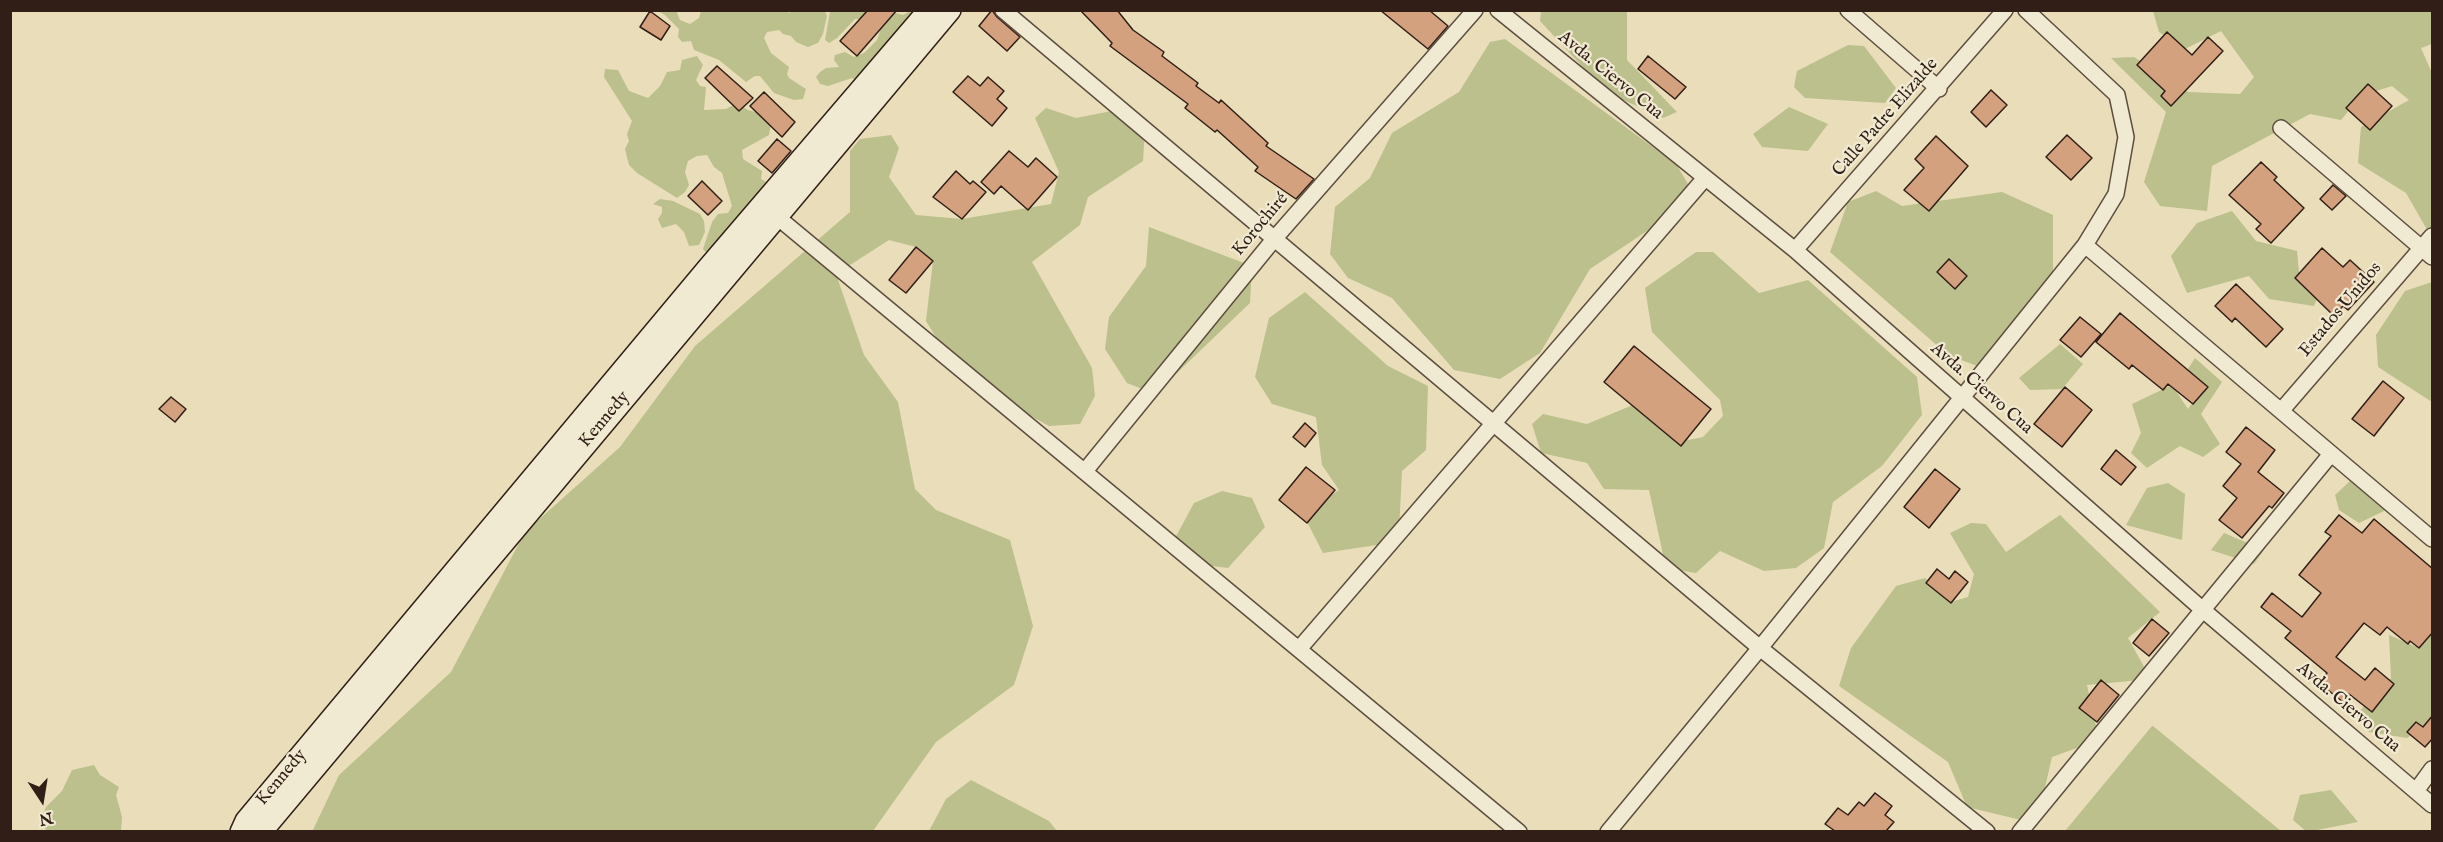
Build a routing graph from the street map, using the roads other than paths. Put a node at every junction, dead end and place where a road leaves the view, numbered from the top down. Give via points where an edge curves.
1 (929, 10) edge
2 (950, 10) edge
3 (1004, 10) edge
4 (1475, 10) edge
5 (1498, 10) edge
6 (1848, 10) edge
7 (2005, 10) edge
8 (2026, 10) edge
9 (1939, 89) junction
10 (2281, 128) dead end
11 (1705, 178) junction
12 (776, 216) junction
13 (2433, 236) edge
14 (1275, 238) junction
15 (2085, 245) junction
16 (1795, 250) junction
17 (2427, 252) edge
18 (1962, 399) junction
19 (2281, 411) junction
20 (1495, 424) junction
21 (2331, 454) junction
22 (1084, 471) junction
23 (2433, 539) edge
24 (2204, 610) junction
25 (1760, 648) junction
26 (1299, 649) junction
27 (2433, 769) edge
28 (2416, 791) junction
29 (2433, 805) edge
30 (241, 831) edge
31 (261, 831) edge
32 (1520, 831) edge
33 (1608, 831) edge
34 (1987, 831) edge
35 (2020, 831) edge

1 - 30 main road, Kennedy via 708,267
2 - 12 main road, Kennedy
3 - 14 street
4 - 14 street, Korochiré
5 - 11 street, Avda. Ciervo Cua
6 - 9 street
7 - 9 street, Calle Padre Elizalde
8 - 15 street via 2117,95 2126,137 2116,194
9 - 16 street, Calle Padre Elizalde
10 - 17 street
11 - 16 street, Avda. Ciervo Cua
11 - 20 street
12 - 22 street
12 - 31 main road, Kennedy
13 - 17 street, Estados Unidos
14 - 20 street
14 - 22 street, Korochiré
15 - 18 street
15 - 19 street
16 - 18 street, Avda. Ciervo Cua
17 - 19 street, Estados Unidos
18 - 24 street, Avda. Ciervo Cua
18 - 25 street
19 - 21 street
20 - 25 street
20 - 26 street
21 - 23 street
21 - 24 street
22 - 26 street
24 - 28 street, Avda. Ciervo Cua
24 - 35 street
25 - 33 street
25 - 34 street
26 - 32 street
27 - 28 street
28 - 29 street, Avda. Ciervo Cua

